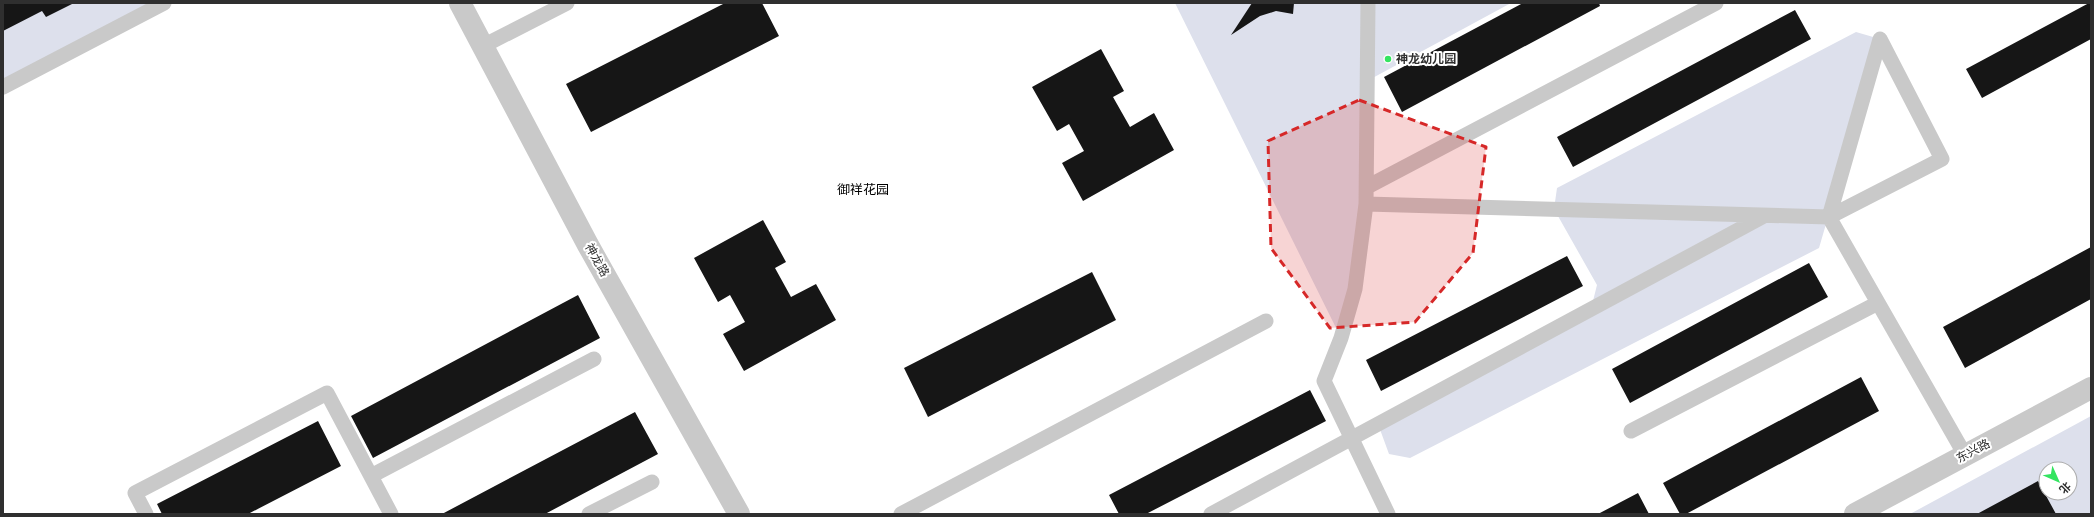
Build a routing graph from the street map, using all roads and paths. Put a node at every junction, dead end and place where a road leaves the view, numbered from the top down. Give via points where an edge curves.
1 (164, 3) edge
2 (460, 3) edge
3 (567, 3) edge
4 (1368, 3) edge
5 (1716, 3) edge
6 (483, 46) junction
7 (3, 87) edge
8 (1367, 187) junction
9 (1366, 204) junction
10 (1765, 215) junction
11 (1829, 217) junction
12 (1878, 303) junction
13 (1266, 321) dead end
14 (594, 359) dead end
15 (2091, 388) edge
16 (1631, 431) dead end
17 (1352, 438) junction
18 (1966, 455) junction
19 (371, 476) junction
20 (652, 482) dead end
21 (385, 512) edge
22 (146, 514) edge
23 (589, 514) edge
24 (739, 514) edge
25 (901, 514) edge
26 (1211, 514) edge
27 (1388, 514) edge
28 (1855, 514) edge

1 - 7 lane
2 - 6 street, 神龙路
3 - 6 lane
4 - 8 lane
5 - 8 lane
6 - 24 street, 神龙路 via 588,245
8 - 9 lane
9 - 10 lane
9 - 17 lane via 1355,289 1341,338 1324,381
10 - 11 lane
10 - 17 lane
11 - 11 lane via 1863,99 1880,39 1942,159
11 - 12 lane
12 - 16 lane
12 - 18 lane
13 - 25 lane
14 - 19 lane
15 - 18 street, 东兴路
17 - 26 lane
17 - 27 lane
18 - 28 street, 东兴路
19 - 21 lane
19 - 22 lane via 327,393 135,493
20 - 23 lane

